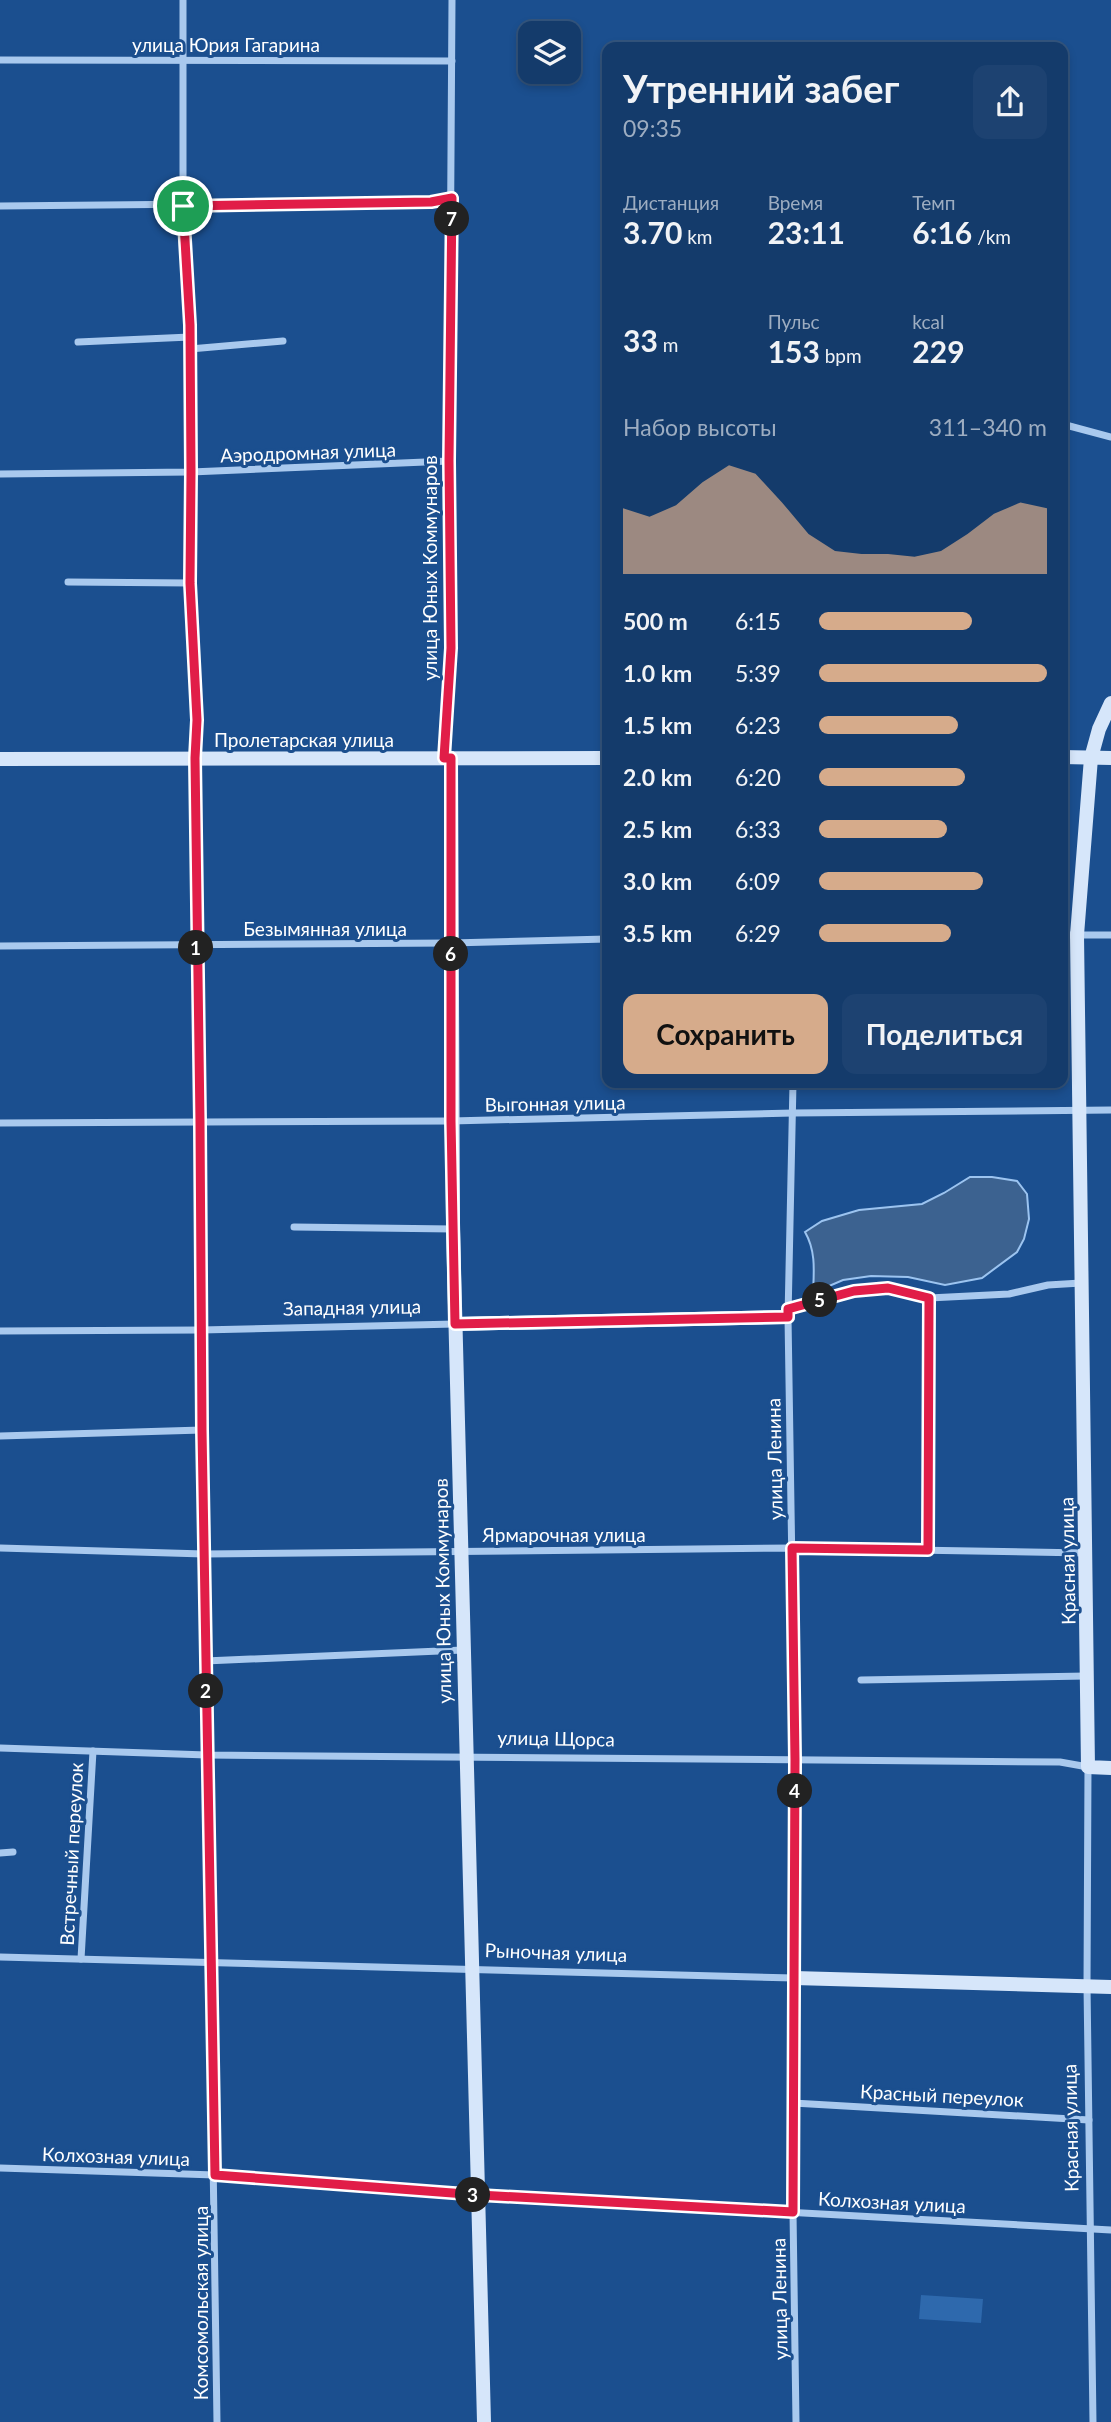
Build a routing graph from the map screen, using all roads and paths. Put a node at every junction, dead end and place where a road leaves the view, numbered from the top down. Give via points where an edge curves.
1 (183, 0) edge
2 (452, 0) edge
3 (0, 60) edge
4 (183, 61) junction
5 (452, 61) junction
6 (452, 198) junction
7 (0, 206) edge
8 (183, 206) junction
9 (190, 337) junction
10 (282, 341) dead end
11 (78, 342) dead end
12 (190, 349) junction
13 (1068, 426) edge
14 (1111, 437) edge
15 (449, 461) junction
16 (191, 472) junction
17 (0, 474) edge
18 (68, 582) dead end
19 (190, 583) junction
20 (1111, 704) edge
21 (1068, 757) edge
22 (195, 758) junction
23 (447, 758) junction
24 (602, 758) edge
25 (1091, 758) junction
26 (1111, 758) edge
27 (0, 760) edge
28 (1070, 935) edge
29 (1111, 935) edge
30 (602, 939) edge
31 (451, 943) junction
32 (196, 944) junction
33 (0, 946) edge
34 (793, 1088) edge
35 (1079, 1110) junction
36 (1111, 1110) edge
37 (793, 1112) junction
38 (451, 1121) junction
39 (200, 1122) junction
40 (0, 1123) edge
41 (294, 1227) dead end
42 (453, 1229) junction
43 (1082, 1283) junction
44 (929, 1298) junction
45 (788, 1313) junction
46 (455, 1324) junction
47 (201, 1330) junction
48 (0, 1331) edge
49 (202, 1430) junction
50 (0, 1436) edge
51 (0, 1548) edge
52 (792, 1548) junction
53 (461, 1550) junction
54 (928, 1550) junction
55 (204, 1553) junction
56 (1086, 1553) junction
57 (463, 1650) junction
58 (205, 1661) junction
59 (1087, 1676) junction
60 (861, 1680) dead end
61 (0, 1748) edge
62 (93, 1751) junction
63 (207, 1755) junction
64 (465, 1756) junction
65 (795, 1760) junction
66 (1088, 1767) junction
67 (1111, 1768) edge
68 (13, 1852) dead end
69 (0, 1853) edge
70 (0, 1957) edge
71 (82, 1959) junction
72 (210, 1962) junction
73 (473, 1968) junction
74 (794, 1978) junction
75 (1087, 1986) junction
76 (1111, 1987) edge
77 (793, 2102) junction
78 (1089, 2120) junction
79 (0, 2168) edge
80 (215, 2175) junction
81 (479, 2195) junction
82 (793, 2212) junction
83 (1091, 2230) junction
84 (1111, 2230) edge
85 (217, 2422) edge
86 (484, 2422) edge
87 (796, 2422) edge
88 (1093, 2422) edge

1 - 4 street, Комсомольская улица
2 - 5 street, улица Юных Коммунаров
3 - 4 street, улица Юрия Гагарина
4 - 5 street, улица Юрия Гагарина
4 - 8 street, Комсомольская улица
5 - 6 street, улица Юных Коммунаров
6 - 8 street
6 - 15 street, улица Юных Коммунаров
7 - 8 street
8 - 9 street, Комсомольская улица
9 - 11 street
9 - 12 street, Комсомольская улица
10 - 12 street
12 - 16 street, Комсомольская улица
13 - 14 street
15 - 16 street, Аэродромная улица
15 - 23 street, улица Юных Коммунаров
16 - 17 street, Аэродромная улица
16 - 19 street, Комсомольская улица
18 - 19 street
19 - 22 street, Комсомольская улица
20 - 25 street, Красная улица
21 - 25 street
22 - 23 street, Пролетарская улица
22 - 27 street, Пролетарская улица
22 - 32 street, Комсомольская улица
23 - 24 street, Пролетарская улица
23 - 31 street, улица Юных Коммунаров
25 - 26 street
25 - 28 street, Красная улица
28 - 29 street
28 - 35 street, Красная улица
30 - 31 street, Безымянная улица
31 - 32 street, Безымянная улица
31 - 38 street, улица Юных Коммунаров
32 - 33 street, Безымянная улица
32 - 39 street, Комсомольская улица
34 - 37 street, улица Ленина
35 - 36 street, Выгонная улица
35 - 37 street, Выгонная улица
35 - 43 street, Красная улица
37 - 38 street, Выгонная улица
37 - 45 street, улица Ленина
38 - 39 street, Выгонная улица
38 - 42 street, улица Юных Коммунаров
39 - 40 street, Выгонная улица
39 - 47 street, Комсомольская улица
41 - 42 street
42 - 46 street, улица Юных Коммунаров
43 - 44 street
43 - 56 street, Красная улица
44 - 45 street via 888,1288 854,1291
44 - 54 street
45 - 46 street, Западная улица
45 - 52 street, улица Ленина
46 - 47 street, Западная улица
46 - 53 street, улица Юных Коммунаров
47 - 48 street, Западная улица
47 - 49 street, Комсомольская улица
49 - 50 street
49 - 55 street, Комсомольская улица
51 - 55 street, Ярмарочная улица
52 - 53 street, Ярмарочная улица
52 - 54 street, Ярмарочная улица
52 - 65 street, улица Ленина
53 - 55 street, Ярмарочная улица
53 - 57 street, улица Юных Коммунаров
54 - 56 street, Ярмарочная улица
55 - 58 street, Комсомольская улица
56 - 59 street, Красная улица
57 - 58 street
57 - 64 street, улица Юных Коммунаров
58 - 63 street, Комсомольская улица
59 - 60 street
59 - 66 street, Красная улица
61 - 62 street, улица Щорса
62 - 63 street, улица Щорса
62 - 71 street, Встречный переулок
63 - 64 street, улица Щорса
63 - 72 street, Комсомольская улица
64 - 65 street, улица Щорса
64 - 73 street, улица Юных Коммунаров
65 - 66 street, улица Щорса via 1060,1762
65 - 74 street, улица Ленина
66 - 67 street, улица Щорса
66 - 75 street, Красная улица
68 - 69 street
70 - 71 street, Рыночная улица
71 - 72 street, Рыночная улица
72 - 73 street, Рыночная улица
72 - 80 street, Комсомольская улица
73 - 74 street, Рыночная улица
73 - 81 street, улица Юных Коммунаров
74 - 75 street, Рыночная улица
74 - 77 street, улица Ленина
75 - 76 street, Рыночная улица
75 - 78 street, Красная улица
77 - 78 street, Красный переулок
77 - 82 street, улица Ленина
78 - 83 street, Красная улица
79 - 80 street, Колхозная улица
80 - 81 street, Колхозная улица
80 - 85 street, Комсомольская улица
81 - 82 street, Колхозная улица
81 - 86 street, улица Юных Коммунаров
82 - 83 street, Колхозная улица
82 - 87 street, улица Ленина
83 - 84 street, Колхозная улица
83 - 88 street, Красная улица

